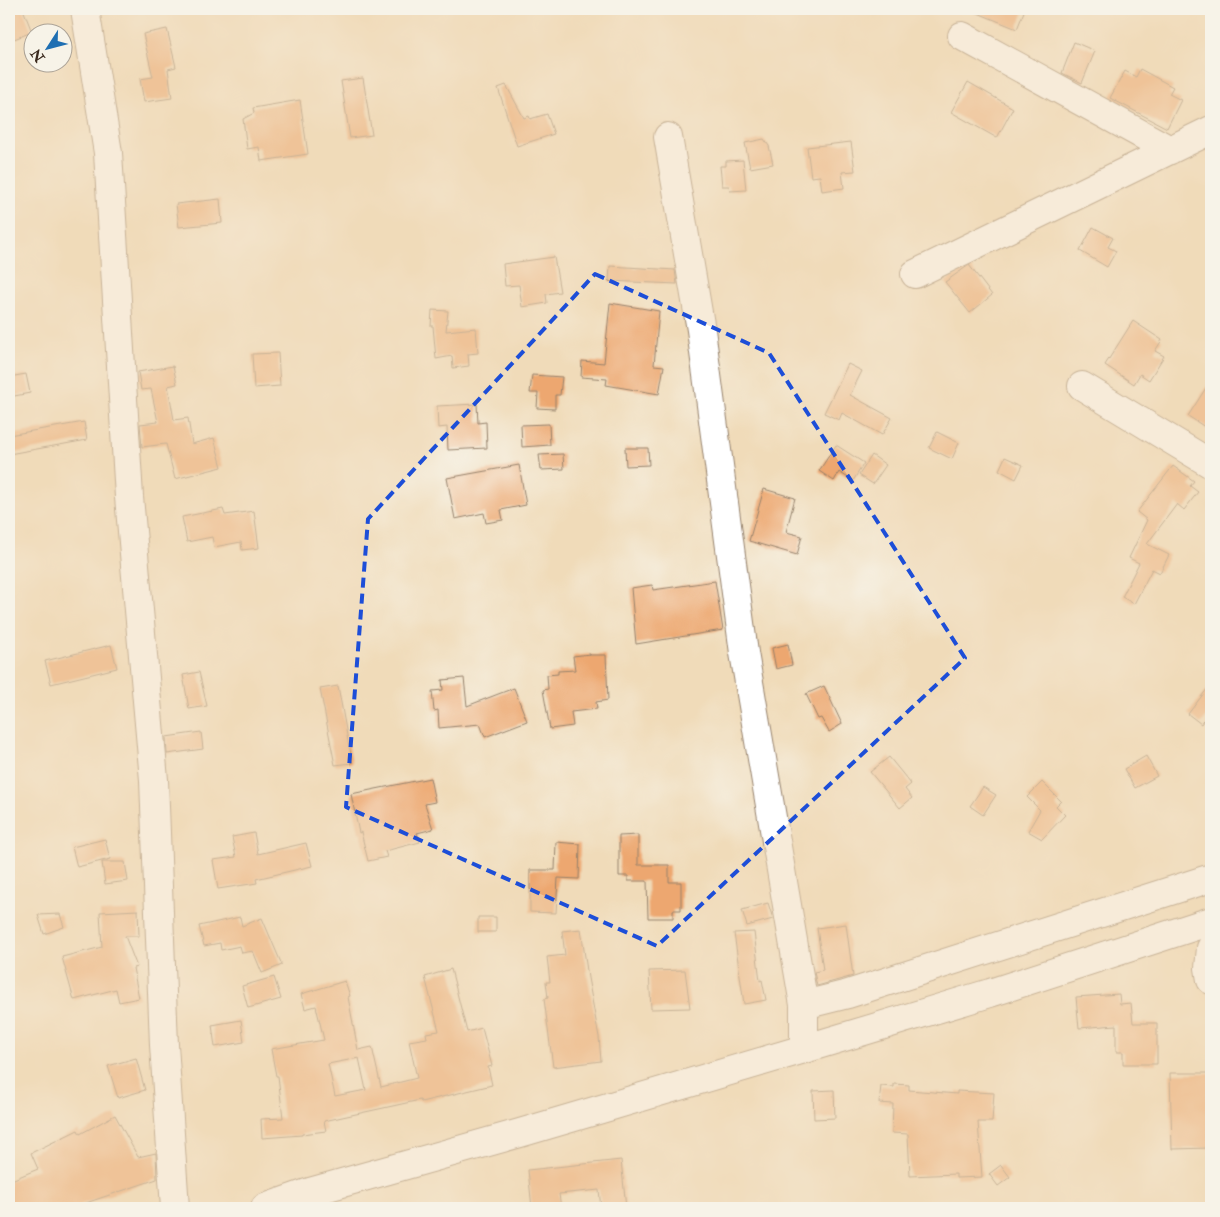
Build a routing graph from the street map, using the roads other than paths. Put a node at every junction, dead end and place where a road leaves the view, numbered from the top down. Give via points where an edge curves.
1 (85, 9) edge
2 (962, 36) dead end
3 (1211, 130) edge
4 (668, 136) dead end
5 (1170, 150) junction
6 (915, 274) dead end
7 (1082, 386) dead end
8 (1211, 464) edge
9 (1211, 878) edge
10 (1211, 921) edge
11 (1211, 948) edge
12 (1211, 980) edge
13 (804, 1005) junction
14 (804, 1049) junction
15 (309, 1200) edge
16 (175, 1208) edge
17 (265, 1208) edge

1 - 16 street via 108,153 129,497 154,780 164,1045
2 - 5 street
3 - 5 street
4 - 13 street via 701,330 744,653
5 - 6 street
7 - 8 street
9 - 13 street via 858,991
10 - 14 street
11 - 12 street
13 - 14 street
14 - 15 street via 520,1133
15 - 17 street

